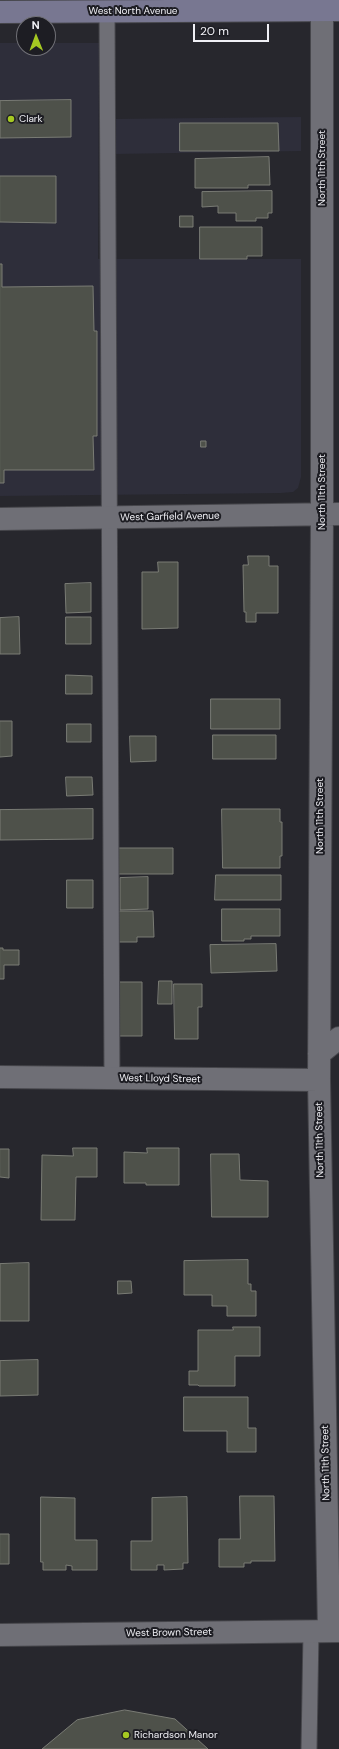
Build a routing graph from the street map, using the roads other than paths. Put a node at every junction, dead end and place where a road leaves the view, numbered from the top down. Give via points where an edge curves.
1 (328, 7) edge
2 (107, 11) junction
3 (0, 12) edge
4 (331, 514) edge
5 (109, 518) junction
6 (0, 519) edge
7 (339, 1038) edge
8 (319, 1054) junction
9 (0, 1077) edge
10 (112, 1078) junction
11 (319, 1080) junction
12 (326, 1631) edge
13 (0, 1635) edge
14 (309, 1749) edge

1 - 2 main road, West North Avenue
1 - 4 street, North 11th Street
2 - 3 main road, West North Avenue
2 - 5 lane
4 - 5 street, West Garfield Avenue
4 - 8 street, North 11th Street
5 - 6 street, West Garfield Avenue
5 - 10 lane
7 - 8 street
8 - 11 street, North 11th Street
9 - 10 street, West Lloyd Street
10 - 11 street, West Lloyd Street
11 - 12 street, North 11th Street
12 - 13 street, West Brown Street
12 - 14 lane

